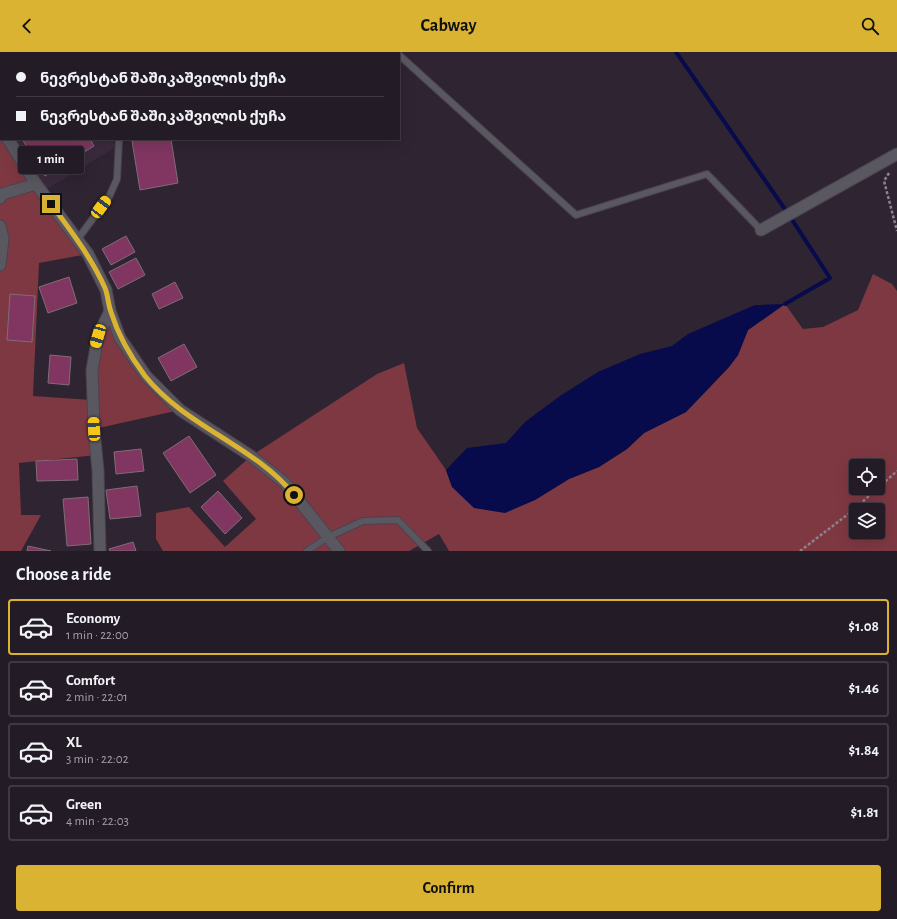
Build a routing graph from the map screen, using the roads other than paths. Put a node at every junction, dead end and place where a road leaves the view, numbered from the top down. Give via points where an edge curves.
1 (400, 56) edge
2 (9, 140) edge
3 (119, 140) edge
4 (897, 154) edge
5 (36, 184) junction
6 (0, 198) edge
7 (0, 226) edge
8 (761, 230) joint
9 (77, 240) junction
10 (0, 265) edge
11 (110, 311) junction
12 (328, 537) junction
13 (100, 551) edge
14 (307, 551) edge
15 (339, 551) edge
16 (428, 551) edge

1 - 8 lane via 576,215 707,174
2 - 5 street
3 - 9 lane via 117,178 109,197
4 - 8 street
5 - 6 street via 2,194
5 - 9 street
7 - 10 street via 3,239
9 - 11 street via 88,254 106,290
11 - 12 street via 120,338 146,376 180,410 250,456 285,483
11 - 13 street via 98,336 92,370
12 - 14 lane
12 - 15 street
12 - 16 lane via 363,521 398,520

